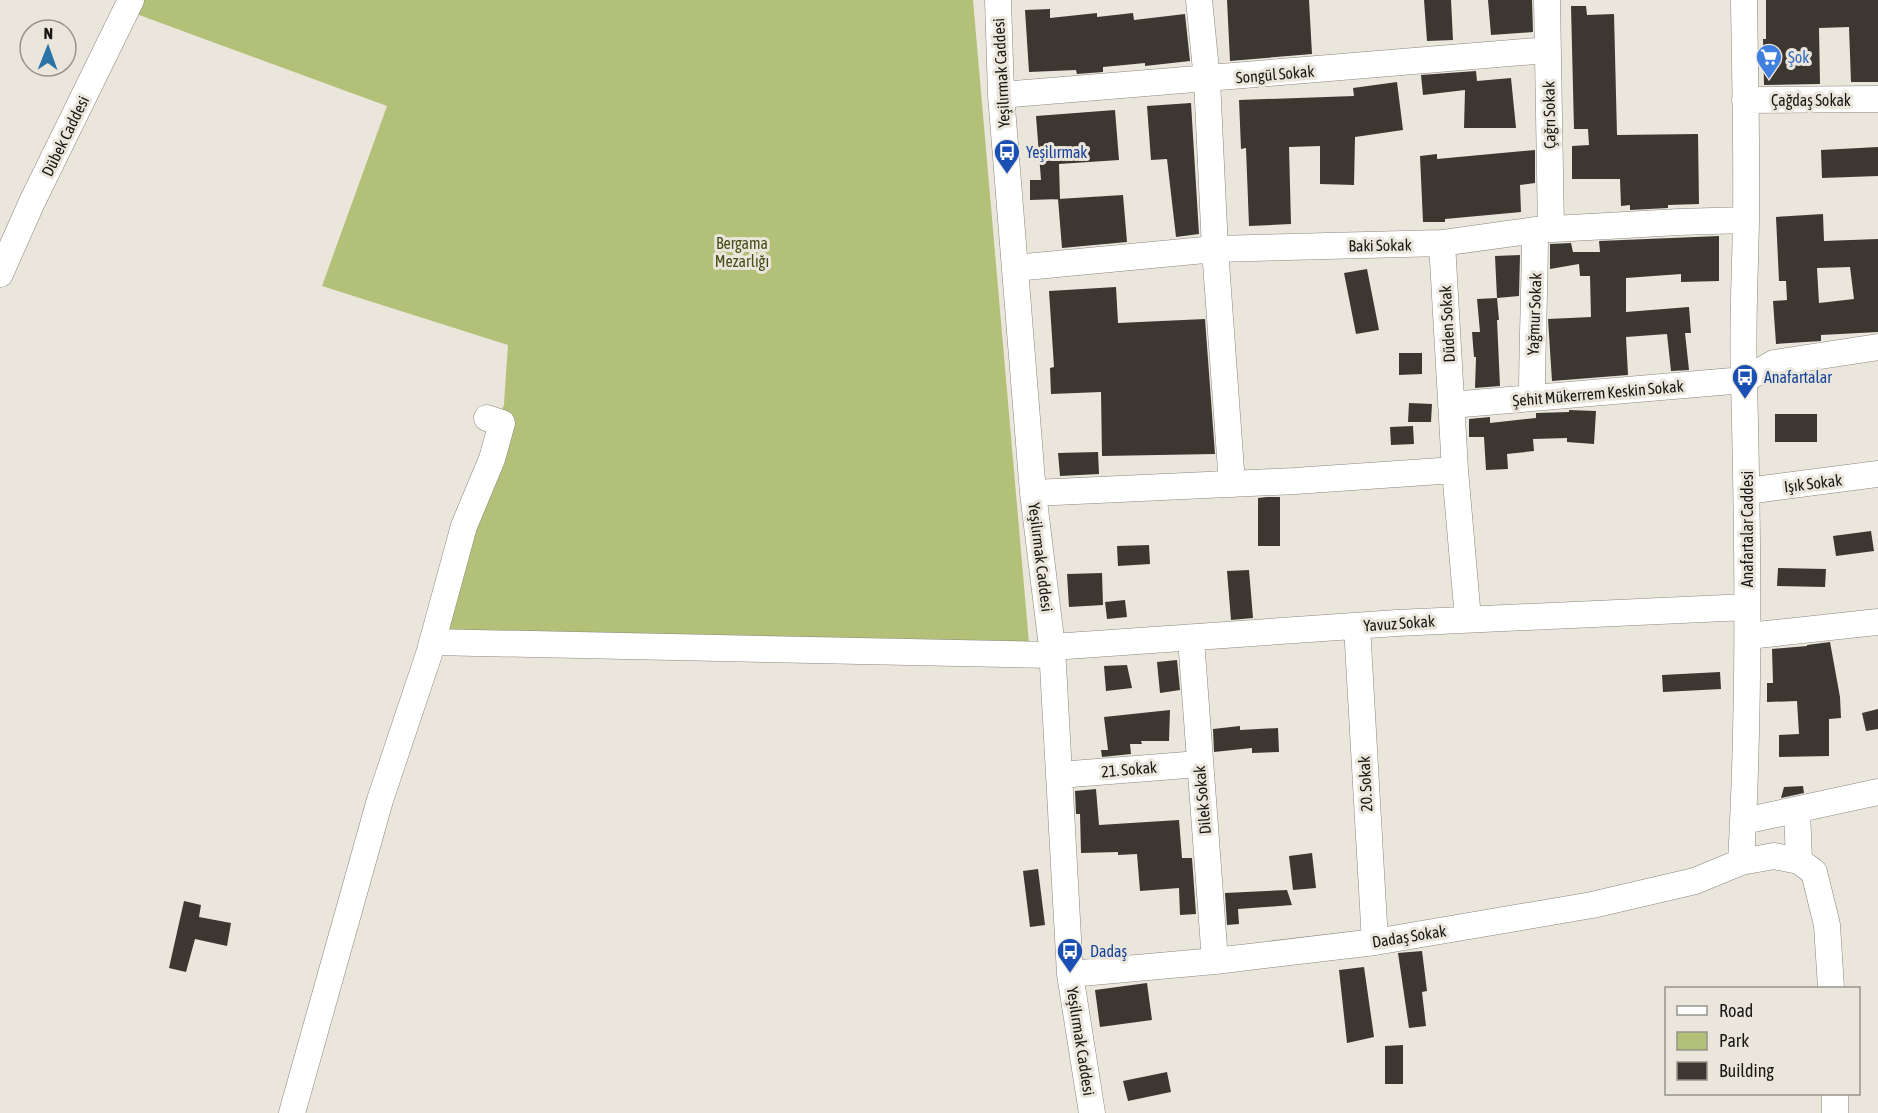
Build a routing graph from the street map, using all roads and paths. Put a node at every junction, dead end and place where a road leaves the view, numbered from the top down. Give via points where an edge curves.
1 (132, 0) edge
2 (998, 0) edge
3 (1199, 0) edge
4 (1547, 0) edge
5 (1744, 0) edge
6 (1548, 50) junction
7 (1207, 80) junction
8 (1001, 95) junction
9 (1878, 99) edge
10 (1745, 100) junction
11 (1746, 220) junction
12 (1543, 230) junction
13 (1442, 243) junction
14 (1215, 249) junction
15 (1014, 268) junction
16 (0, 274) edge
17 (1878, 347) edge
18 (1744, 380) junction
19 (1532, 398) junction
20 (1451, 405) junction
21 (487, 418) dead end
22 (1455, 470) junction
23 (1878, 474) edge
24 (1232, 484) junction
25 (1747, 491) junction
26 (1033, 493) junction
27 (1747, 607) junction
28 (1468, 619) junction
29 (1878, 622) edge
30 (1357, 626) junction
31 (1748, 636) junction
32 (1191, 639) junction
33 (432, 642) junction
34 (1052, 651) junction
35 (1199, 764) junction
36 (1059, 775) junction
37 (1878, 792) edge
38 (1797, 810) junction
39 (1744, 821) junction
40 (1799, 861) junction
41 (1742, 862) junction
42 (1375, 942) junction
43 (1215, 961) junction
44 (1070, 974) junction
45 (1831, 987) edge
46 (1834, 1095) edge
47 (292, 1113) edge
48 (1092, 1113) edge
49 (1835, 1113) edge

1 - 16 street, Dübek Caddesi
2 - 8 street, Yeşilırmak Caddesi
3 - 7 street
4 - 6 street, Çağrı Sokak
5 - 10 street, Anafartalar Caddesi
6 - 7 street, Songül Sokak
6 - 12 street, Çağrı Sokak
7 - 8 street, Songül Sokak
7 - 14 street
8 - 15 street, Yeşilırmak Caddesi
9 - 10 street, Çağdaş Sokak
10 - 11 street, Anafartalar Caddesi
11 - 12 street, Baki Sokak
11 - 18 street, Anafartalar Caddesi
12 - 13 street, Baki Sokak
12 - 19 street, Yağmur Sokak via 1532,349
13 - 14 street, Baki Sokak
13 - 20 street, Düden Sokak
14 - 15 street, Baki Sokak
14 - 24 street
15 - 26 street, Yeşilırmak Caddesi
17 - 18 street via 1774,363
18 - 19 street, Şehit Mükerrem Keskin Sokak
18 - 25 street, Anafartalar Caddesi
19 - 20 street, Şehit Mükerrem Keskin Sokak
20 - 22 street
21 - 33 street via 502,423 492,459 464,526
22 - 24 street
22 - 28 street
23 - 25 street, Işık Sokak
24 - 26 street
25 - 27 street, Anafartalar Caddesi
26 - 34 street, Yeşilırmak Caddesi
27 - 28 street, Yavuz Sokak
27 - 31 street, Anafartalar Caddesi
28 - 30 street, Yavuz Sokak
29 - 31 street
30 - 32 street, Yavuz Sokak
30 - 42 street, 20. Sokak
31 - 39 street, Anafartalar Caddesi
32 - 34 street, Yavuz Sokak
32 - 35 street, Dilek Sokak
33 - 34 street, Yavuz Sokak
33 - 47 street via 380,800
34 - 36 street, Yeşilırmak Caddesi
35 - 36 street, 21. Sokak
35 - 43 street, Dilek Sokak
36 - 44 street, Yeşilırmak Caddesi
37 - 38 street
38 - 39 street
38 - 40 street
39 - 41 street, Anafartalar Caddesi
40 - 41 street via 1774,856
40 - 45 street via 1814,872 1827,925
41 - 42 street, Dadaş Sokak via 1695,881 1592,905
42 - 43 street, Dadaş Sokak
43 - 44 street, Dadaş Sokak
44 - 48 street, Yeşilırmak Caddesi
46 - 49 street

